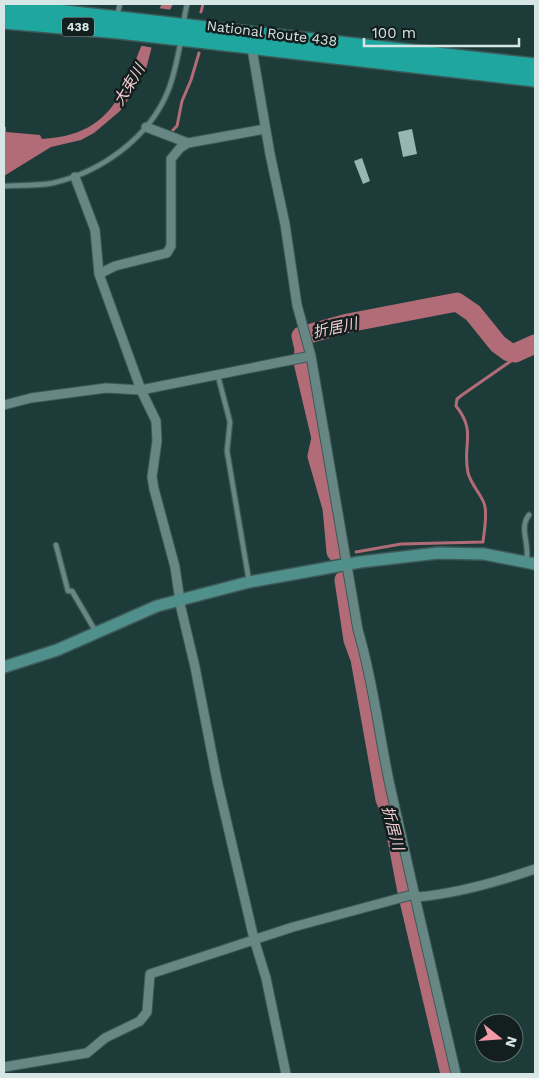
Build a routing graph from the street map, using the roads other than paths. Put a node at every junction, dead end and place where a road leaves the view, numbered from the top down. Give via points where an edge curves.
1 (187, 4) edge
2 (4, 6) edge
3 (119, 17) edge
4 (4, 21) edge
5 (180, 31) junction
6 (250, 40) junction
7 (535, 74) edge
8 (146, 127) junction
9 (266, 129) junction
10 (188, 143) junction
11 (75, 177) junction
12 (4, 186) edge
13 (99, 274) junction
14 (306, 357) junction
15 (218, 376) junction
16 (142, 390) junction
17 (4, 405) edge
18 (529, 515) dead end
19 (56, 545) dead end
20 (531, 563) edge
21 (346, 565) junction
22 (249, 582) junction
23 (179, 598) junction
24 (96, 633) junction
25 (4, 667) edge
26 (535, 869) edge
27 (412, 896) junction
28 (254, 939) junction
29 (4, 1067) edge
30 (286, 1074) edge
31 (456, 1074) edge

1 - 5 lane
2 - 3 highway, National Route 438 / 438
3 - 4 highway, National Route 438 / 438
3 - 5 highway, National Route 438 / 438
5 - 6 highway, National Route 438 / 438
5 - 8 lane via 169,90
6 - 7 highway, National Route 438 / 438
6 - 9 street
8 - 10 street
8 - 11 lane via 120,152
9 - 10 street
9 - 14 street via 297,305 307,334
10 - 13 street via 171,160 171,246 167,254 115,266
11 - 12 lane via 51,183
11 - 13 street via 95,230
13 - 16 street
14 - 15 street
14 - 21 street
15 - 16 street
15 - 22 lane via 230,422 227,451
16 - 17 street via 106,388
16 - 23 street via 158,431 152,477 175,567
18 - 20 lane via 523,527
19 - 24 lane via 68,591 72,591
20 - 21 street via 484,554 438,553
21 - 22 street
21 - 27 street
22 - 23 street
23 - 24 street
23 - 28 street
24 - 25 street
26 - 27 street via 454,891
27 - 28 street
27 - 31 street
28 - 29 street via 150,974 145,1016 105,1038 87,1053
28 - 30 street via 266,978

